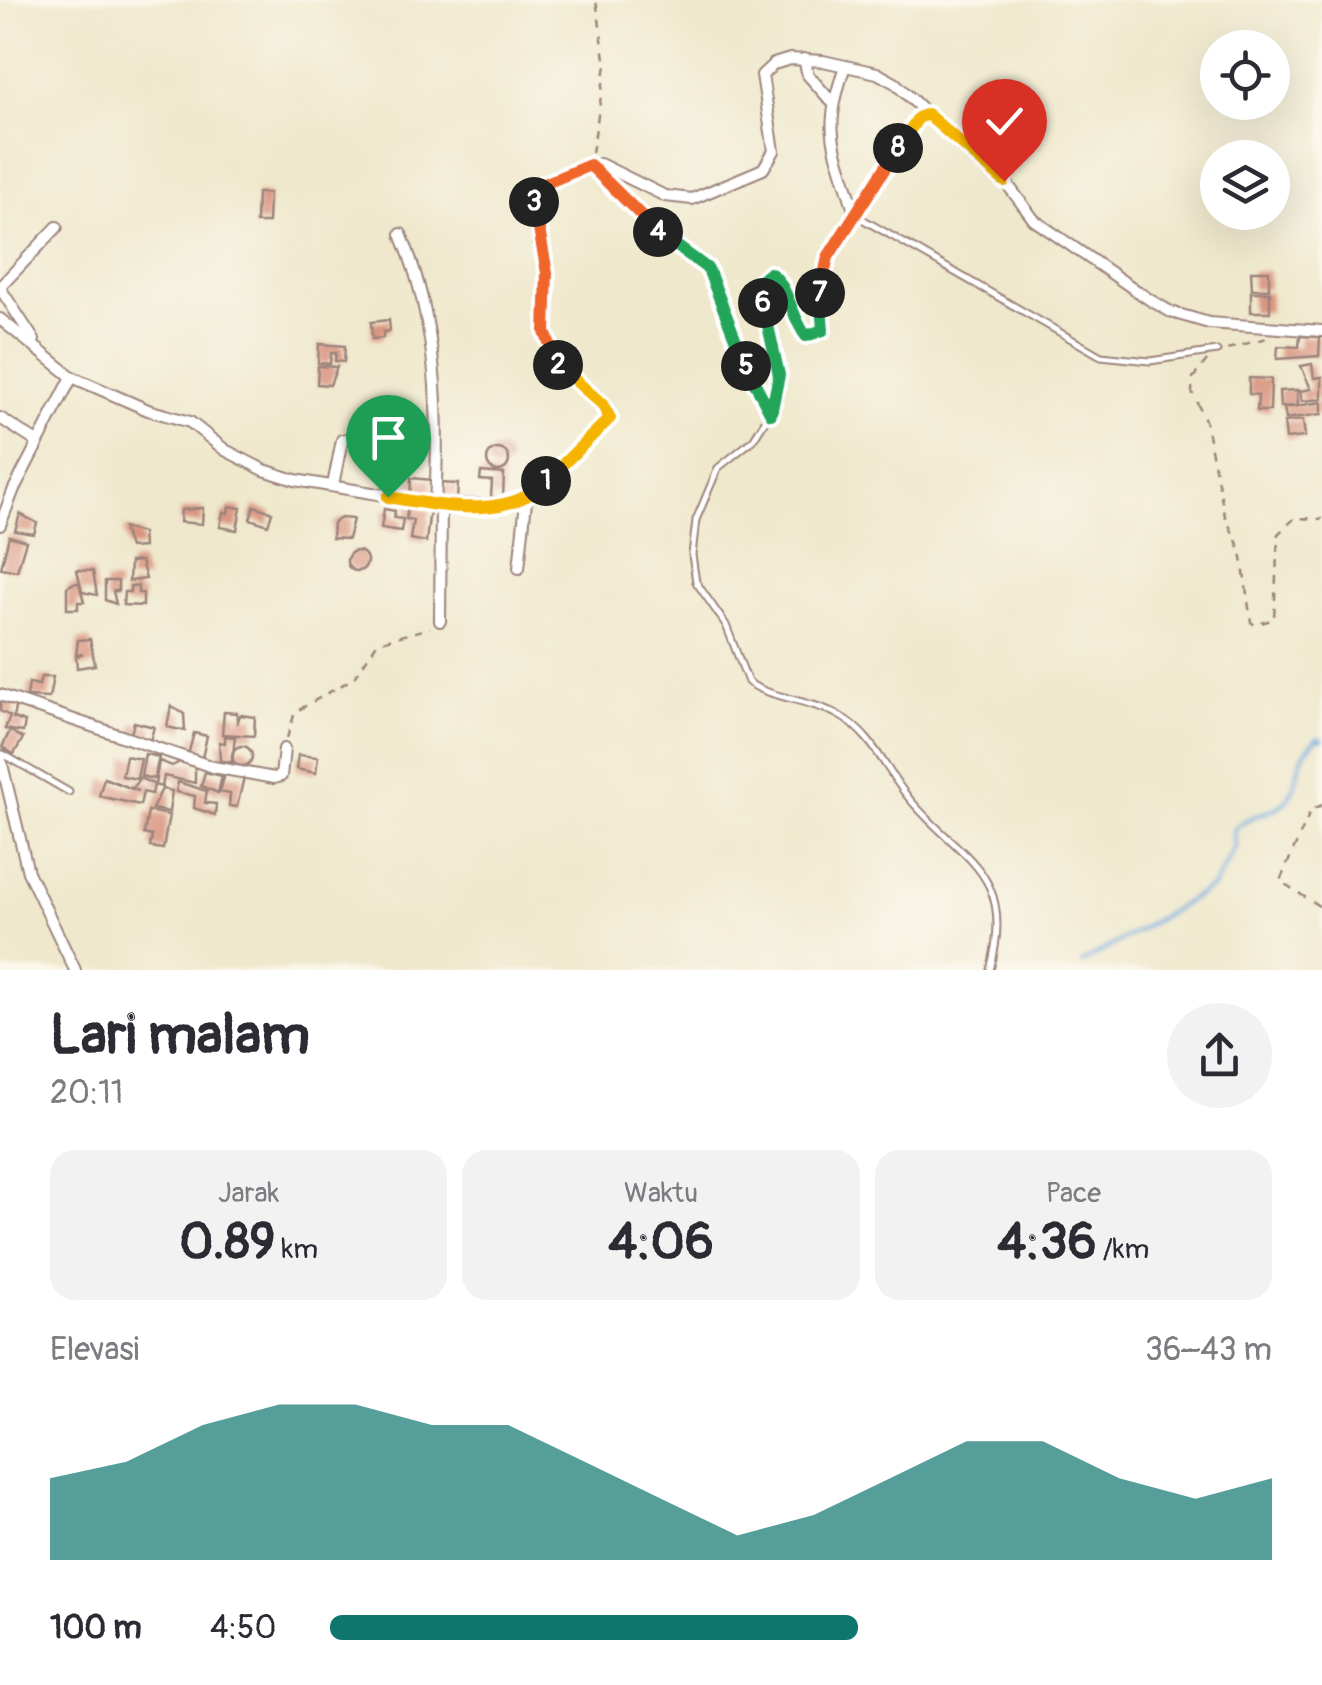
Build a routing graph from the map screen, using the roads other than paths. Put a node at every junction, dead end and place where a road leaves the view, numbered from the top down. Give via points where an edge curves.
1 (804, 60) junction
2 (844, 66) junction
3 (832, 101) junction
4 (927, 114) junction
5 (590, 165) junction
6 (854, 215) junction
7 (57, 226) dead end
8 (401, 234) dead end
9 (0, 288) edge
10 (0, 319) edge
11 (1322, 331) edge
12 (37, 345) junction
13 (1218, 352) road end
14 (72, 376) junction
15 (771, 414) junction
16 (0, 418) edge
17 (37, 442) junction
18 (396, 450) dead end
19 (334, 486) junction
20 (526, 501) junction
21 (438, 504) junction
22 (0, 525) edge
23 (518, 568) dead end
24 (440, 622) road end
25 (0, 695) edge
26 (284, 749) road end
27 (0, 754) edge
28 (70, 792) dead end
29 (76, 970) edge
30 (990, 970) edge

1 - 2 street
1 - 3 street via 808,75
1 - 5 street via 774,64 762,75 774,151 763,169 706,196 678,198
2 - 3 street
2 - 4 street via 877,73
3 - 6 street via 830,135
4 - 6 lane via 910,128
4 - 11 street via 1010,186 1034,220 1171,312 1229,325
5 - 15 lane via 652,228 708,269
5 - 20 street via 551,180 534,202 547,273 547,345 610,418
6 - 13 lane via 1101,356 1150,361
6 - 15 lane via 822,270 820,335 806,336 797,325 778,278 770,273 760,281 779,375
7 - 9 street
8 - 21 street via 424,298 431,348 440,421
9 - 12 street
10 - 12 street
12 - 14 street
14 - 17 street
14 - 19 street via 190,422 264,470
15 - 30 lane via 712,479 693,539 696,582 726,626 748,682 810,702 859,729 908,798 976,862 993,909
16 - 17 street
17 - 22 street
18 - 19 street via 346,438
19 - 21 street
20 - 21 street
20 - 23 street
21 - 24 street
25 - 26 street via 213,767 274,778 280,776
27 - 28 lane
27 - 29 street via 28,872

